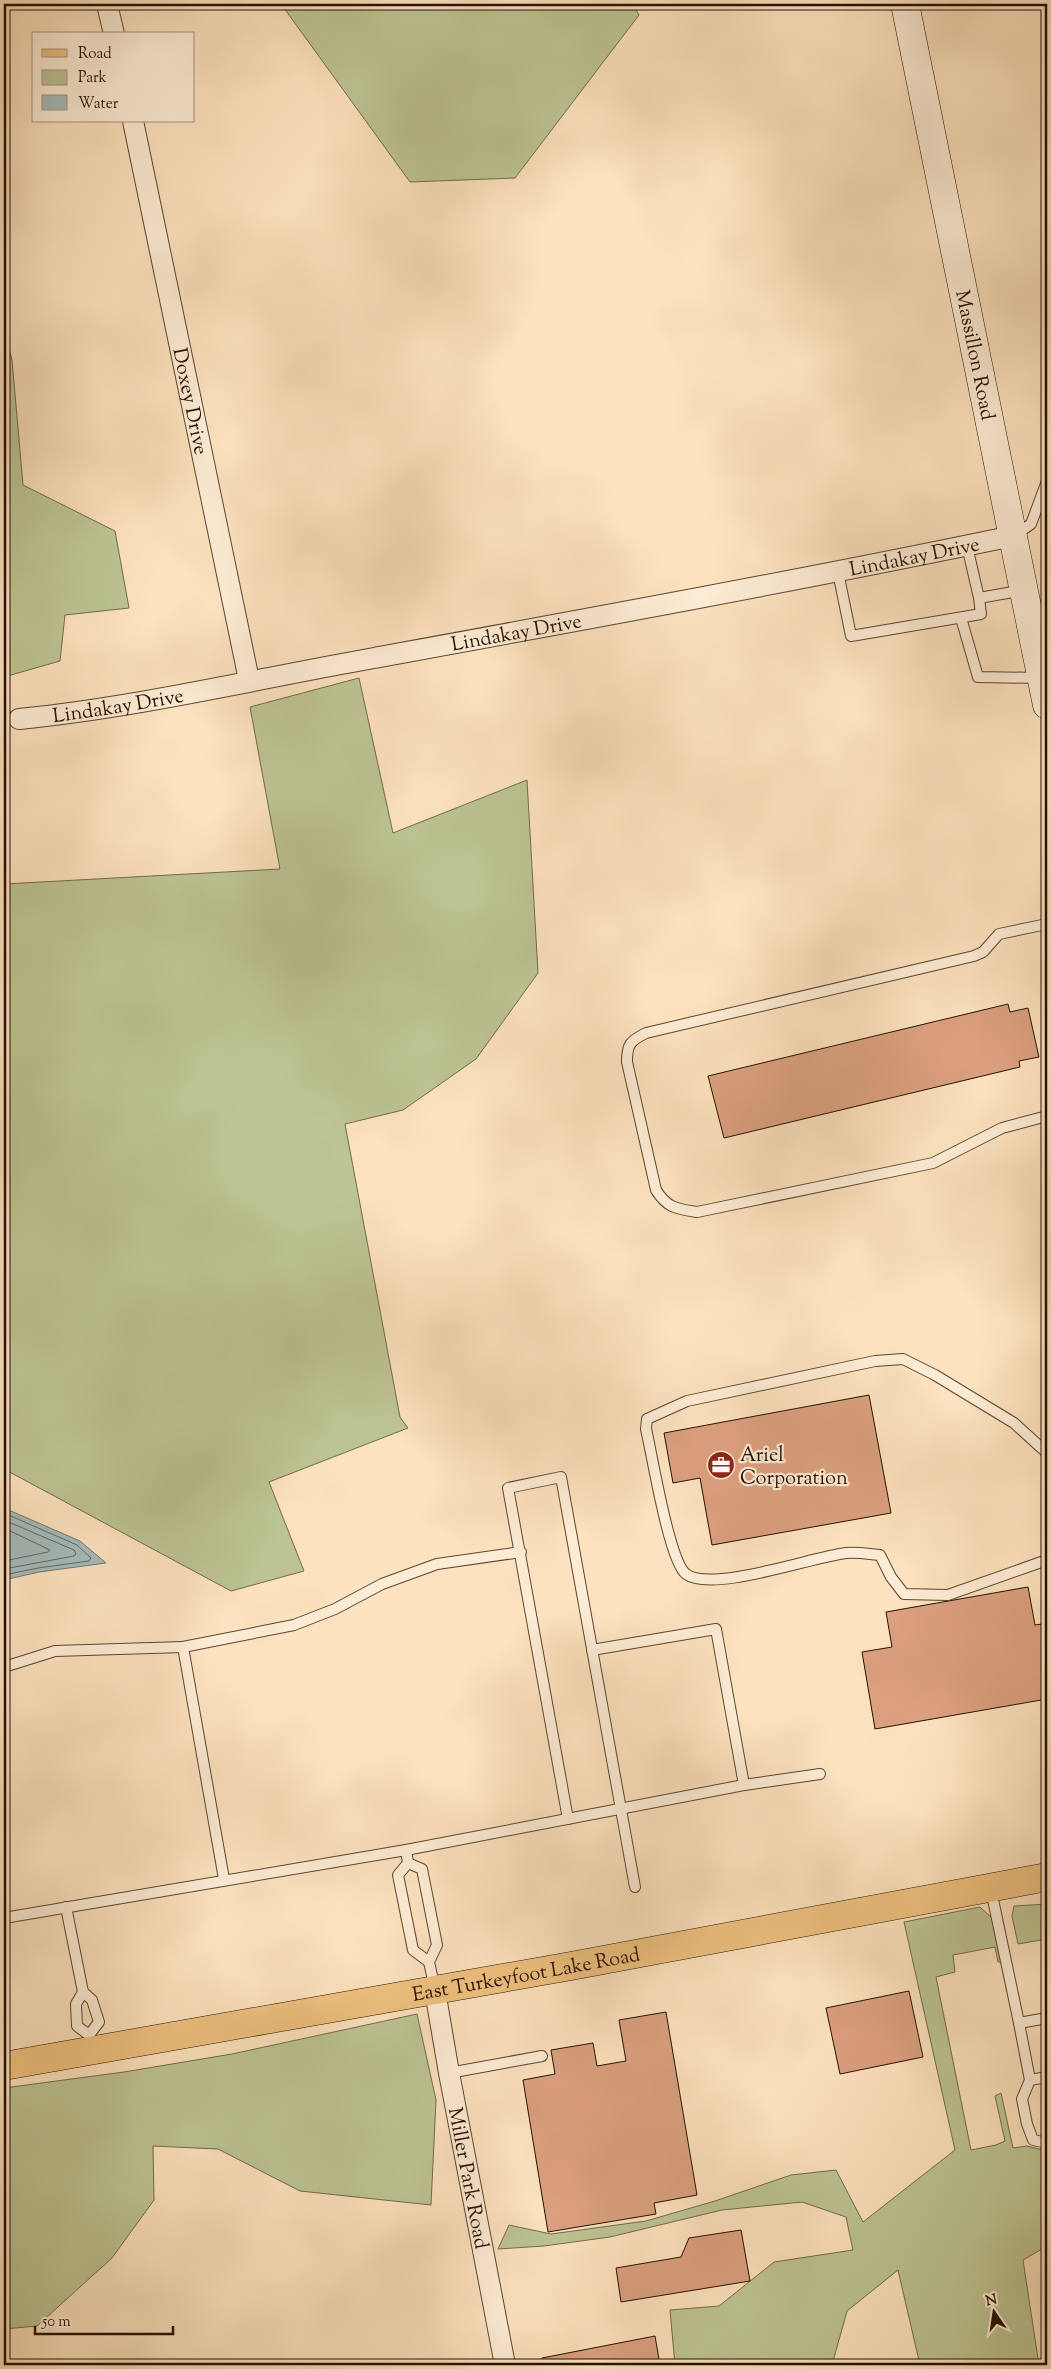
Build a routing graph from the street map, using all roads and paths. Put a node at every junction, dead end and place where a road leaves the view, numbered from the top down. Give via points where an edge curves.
1 (107, 4) edge
2 (905, 4) edge
3 (114, 32) edge
4 (133, 122) edge
5 (1047, 481) edge
6 (1013, 536) junction
7 (967, 546) junction
8 (838, 572) junction
9 (1024, 590) junction
10 (980, 598) junction
11 (962, 618) junction
12 (249, 680) junction
13 (1045, 692) edge
14 (19, 719) dead end
15 (1047, 924) edge
16 (1047, 1116) edge
17 (1047, 1453) edge
18 (521, 1552) junction
19 (1047, 1560) edge
20 (183, 1647) junction
21 (592, 1650) junction
22 (4, 1667) edge
23 (820, 1774) dead end
24 (744, 1785) junction
25 (620, 1809) junction
26 (568, 1819) junction
27 (406, 1850) junction
28 (408, 1863) junction
29 (1047, 1877) edge
30 (224, 1879) junction
31 (635, 1887) dead end
32 (991, 1889) junction
33 (66, 1907) junction
34 (4, 1918) edge
35 (429, 1962) junction
36 (435, 1991) junction
37 (83, 1992) junction
38 (1047, 2018) edge
39 (1019, 2024) junction
40 (90, 2043) junction
41 (542, 2056) dead end
42 (4, 2066) edge
43 (448, 2074) junction
44 (1047, 2077) edge
45 (1030, 2080) junction
46 (1047, 2143) edge
47 (505, 2365) edge

1 - 3 street
2 - 6 main road, Massillon Road
4 - 12 street, Doxey Drive
5 - 6 lane via 1031,524
6 - 7 street, Lindakay Drive
6 - 9 main road, Massillon Road
7 - 8 street, Lindakay Drive
7 - 10 lane
8 - 11 lane via 851,636
8 - 12 street, Lindakay Drive
9 - 10 lane
9 - 13 main road, Massillon Road
10 - 11 lane via 981,614
11 - 13 lane via 978,677
12 - 14 street, Lindakay Drive via 86,712
15 - 16 lane via 999,934 983,952 974,956 646,1033 634,1039 627,1048 627,1062 656,1190 663,1201 677,1209 697,1212 933,1163 1002,1128
17 - 19 lane via 1014,1423 903,1359 875,1361 687,1401 647,1419 646,1429 677,1559 686,1573 699,1579 735,1578 846,1553 880,1555 904,1594 948,1596
18 - 20 lane via 436,1564 382,1584 335,1609 294,1625
18 - 21 lane via 508,1488 561,1477
18 - 26 lane
20 - 22 lane via 56,1651
20 - 30 lane
21 - 24 lane via 716,1629
21 - 25 lane
23 - 24 lane
24 - 25 lane
25 - 26 lane
25 - 31 lane
26 - 27 lane
27 - 28 lane
27 - 30 lane
28 - 35 lane via 422,1869 437,1945
28 - 35 lane via 398,1875 413,1950
29 - 32 main road, East Turkeyfoot Lake Road
30 - 33 lane
32 - 36 main road, East Turkeyfoot Lake Road
32 - 39 lane
33 - 34 lane
33 - 37 lane
35 - 36 lane
36 - 40 main road, East Turkeyfoot Lake Road
36 - 43 street, Miller Park Road
37 - 40 lane via 76,2004 77,2026
37 - 40 lane via 92,2000 99,2022
38 - 39 lane
39 - 45 lane
40 - 42 main road, East Turkeyfoot Lake Road
41 - 43 lane
43 - 47 street, Miller Park Road
44 - 45 lane
45 - 46 lane via 1022,2099 1027,2124 1033,2140

